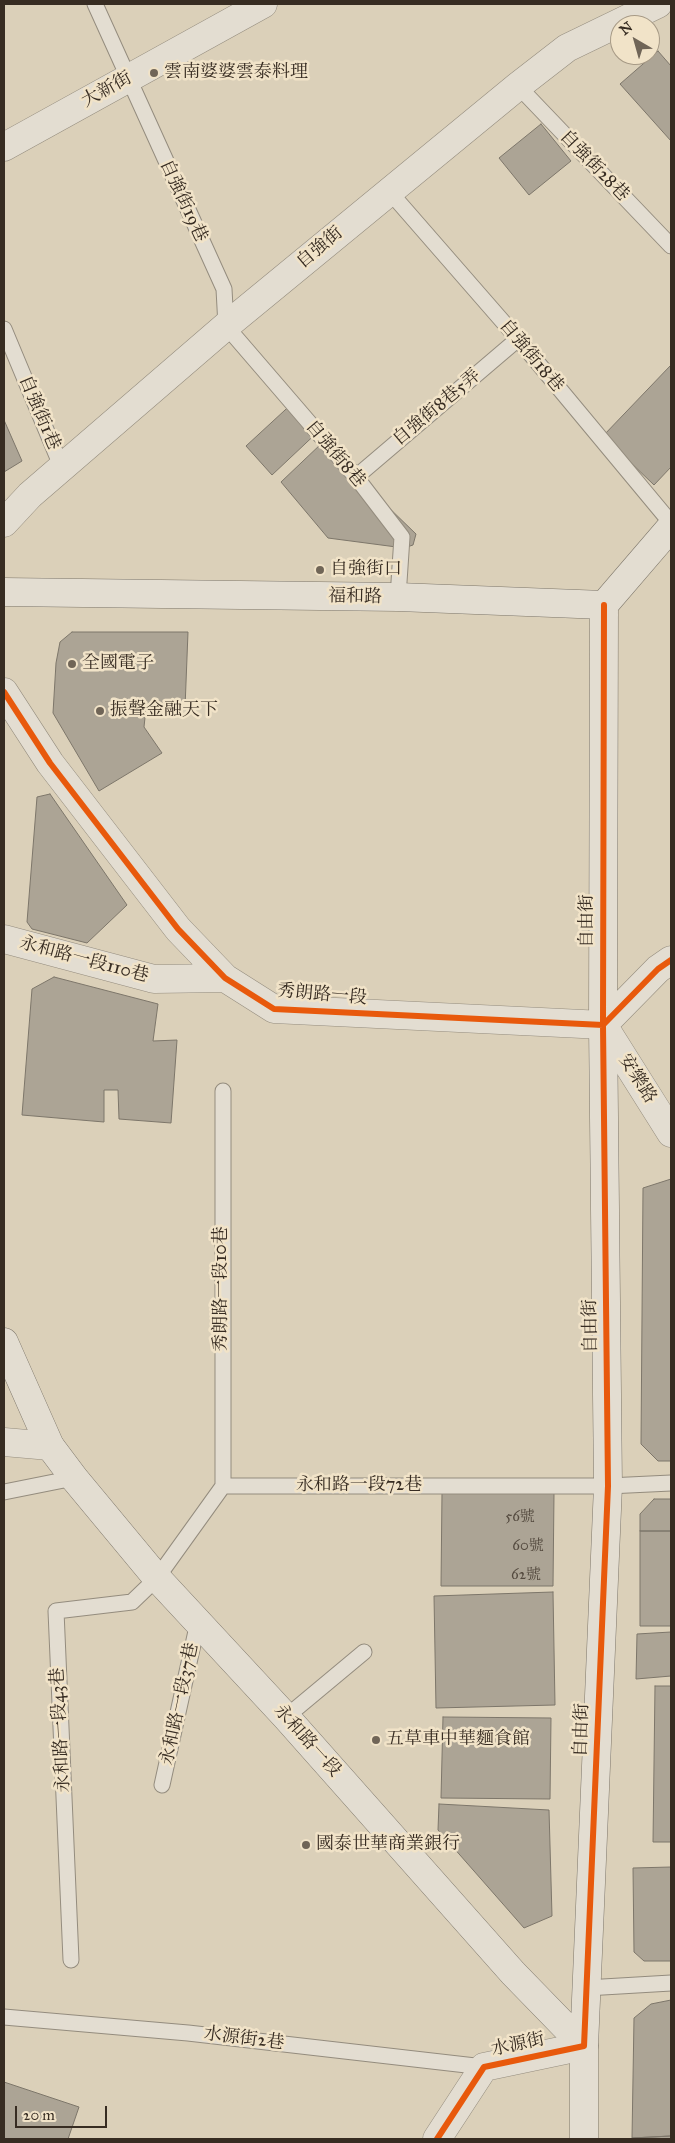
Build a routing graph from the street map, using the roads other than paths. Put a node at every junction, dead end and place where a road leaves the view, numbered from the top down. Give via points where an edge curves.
1 (95, 4) edge
2 (263, 4) edge
3 (658, 4) edge
4 (128, 79) junction
5 (518, 86) junction
6 (4, 147) edge
7 (389, 191) junction
8 (671, 246) edge
9 (226, 326) junction
10 (4, 329) edge
11 (518, 339) junction
12 (62, 468) junction
13 (356, 477) junction
14 (4, 523) edge
15 (671, 523) edge
16 (671, 528) edge
17 (4, 592) edge
18 (398, 597) junction
19 (604, 605) junction
20 (4, 692) edge
21 (4, 939) edge
22 (671, 960) edge
23 (225, 978) junction
24 (603, 1025) junction
25 (223, 1091) dead end
26 (671, 1133) edge
27 (4, 1342) edge
28 (4, 1442) edge
29 (50, 1446) junction
30 (74, 1478) junction
31 (671, 1483) edge
32 (222, 1486) junction
33 (608, 1486) junction
34 (4, 1492) edge
35 (157, 1578) junction
36 (198, 1622) junction
37 (364, 1652) dead end
38 (286, 1717) junction
39 (162, 1785) dead end
40 (72, 1960) dead end
41 (671, 1983) edge
42 (586, 1988) junction
43 (4, 2017) edge
44 (584, 2046) junction
45 (484, 2068) junction
46 (437, 2139) edge
47 (584, 2139) edge

1 - 4 lane, 自強街19巷
2 - 4 street, 大新街
3 - 5 street, 自強街 via 567,48
4 - 6 street, 大新街
4 - 9 lane, 自強街19巷 via 224,290
5 - 7 street, 自強街
5 - 8 lane, 自強街28巷
7 - 9 street, 自強街
7 - 11 lane, 自強街18巷
9 - 12 street, 自強街
9 - 13 lane, 自強街8巷
10 - 12 lane, 自強街1巷
11 - 13 lane, 自強街8巷5弄
11 - 15 lane, 自強街18巷
12 - 14 street, 自強街
13 - 18 lane, 自強街8巷 via 402,537
16 - 19 street
17 - 18 street, 福和路
18 - 19 street, 福和路
19 - 24 street, 自由街
20 - 23 street, 秀朗路一段 via 50,763 178,930
21 - 23 street, 永和路一段110巷 via 154,979
22 - 24 street
23 - 24 street, 秀朗路一段 via 274,1009
24 - 26 street, 安樂路
24 - 33 street, 自由街
25 - 32 lane, 秀朗路一段10巷
27 - 29 street, 永和路一段
28 - 29 street
29 - 30 street, 永和路一段
30 - 34 lane
30 - 35 street, 永和路一段
31 - 33 lane, 永和路一段72巷
32 - 33 lane, 永和路一段72巷
32 - 35 lane
33 - 42 street, 自由街
35 - 36 street, 永和路一段
35 - 40 lane, 永和路一段43巷 via 132,1602 56,1611
36 - 38 street, 永和路一段
36 - 39 lane, 永和路一段37巷
37 - 38 lane
38 - 44 street, 永和路一段 via 513,1974
41 - 42 lane
42 - 44 street, 自由街
43 - 45 lane, 水源街2巷 via 188,2033
44 - 45 street, 水源街
44 - 47 street
45 - 46 street, 水源街

